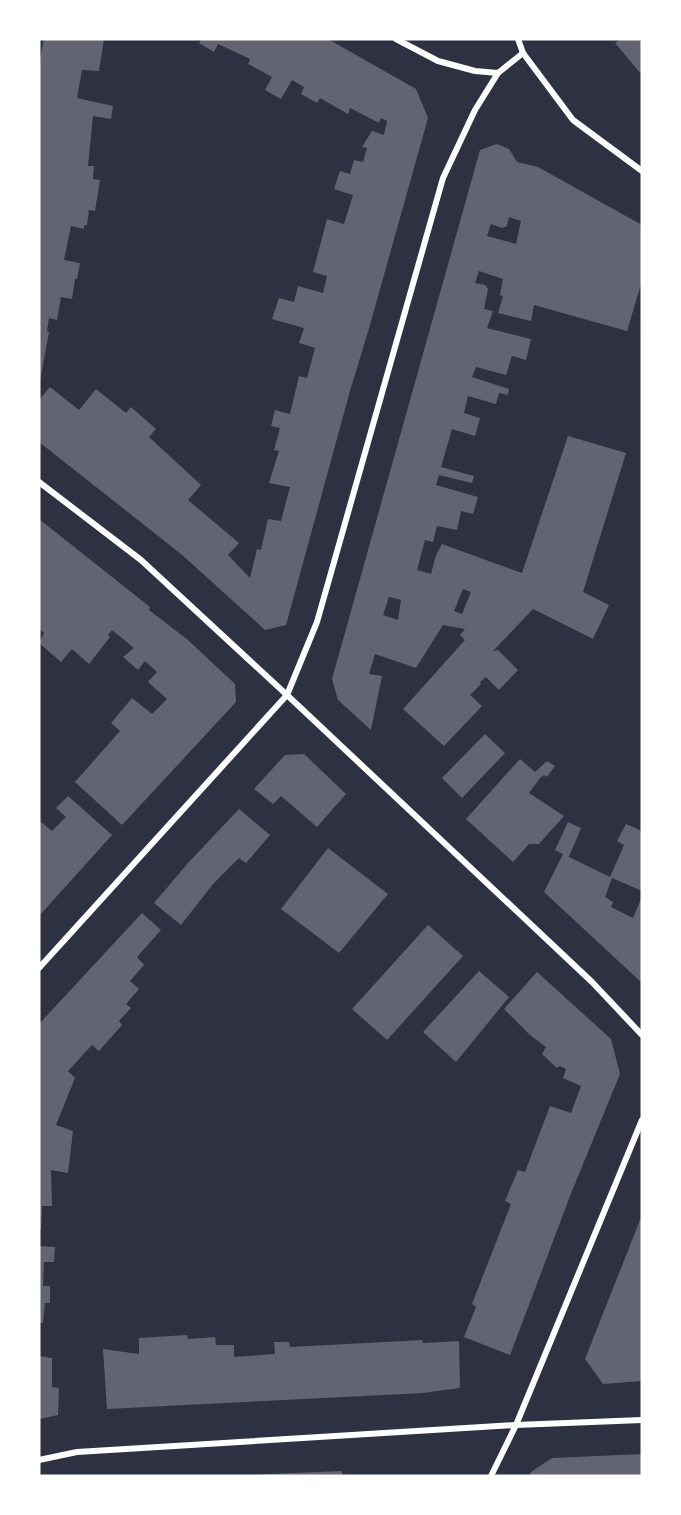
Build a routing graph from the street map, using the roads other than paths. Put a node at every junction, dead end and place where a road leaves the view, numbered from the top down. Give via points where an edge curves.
1 (396, 39) edge
2 (518, 39) edge
3 (523, 53) junction
4 (498, 73) junction
5 (642, 171) edge
6 (39, 482) edge
7 (286, 694) junction
8 (39, 968) edge
9 (642, 1035) edge
10 (642, 1120) edge
11 (642, 1420) edge
12 (516, 1425) junction
13 (39, 1460) edge
14 (491, 1476) edge

1 - 4 street via 438,61
2 - 3 street
3 - 4 street
3 - 5 street via 573,120
4 - 7 street via 475,110 443,178 317,622
6 - 7 street via 141,560
7 - 8 street
7 - 9 street via 592,982
10 - 12 street
11 - 12 street
12 - 13 street via 77,1452
12 - 14 street

